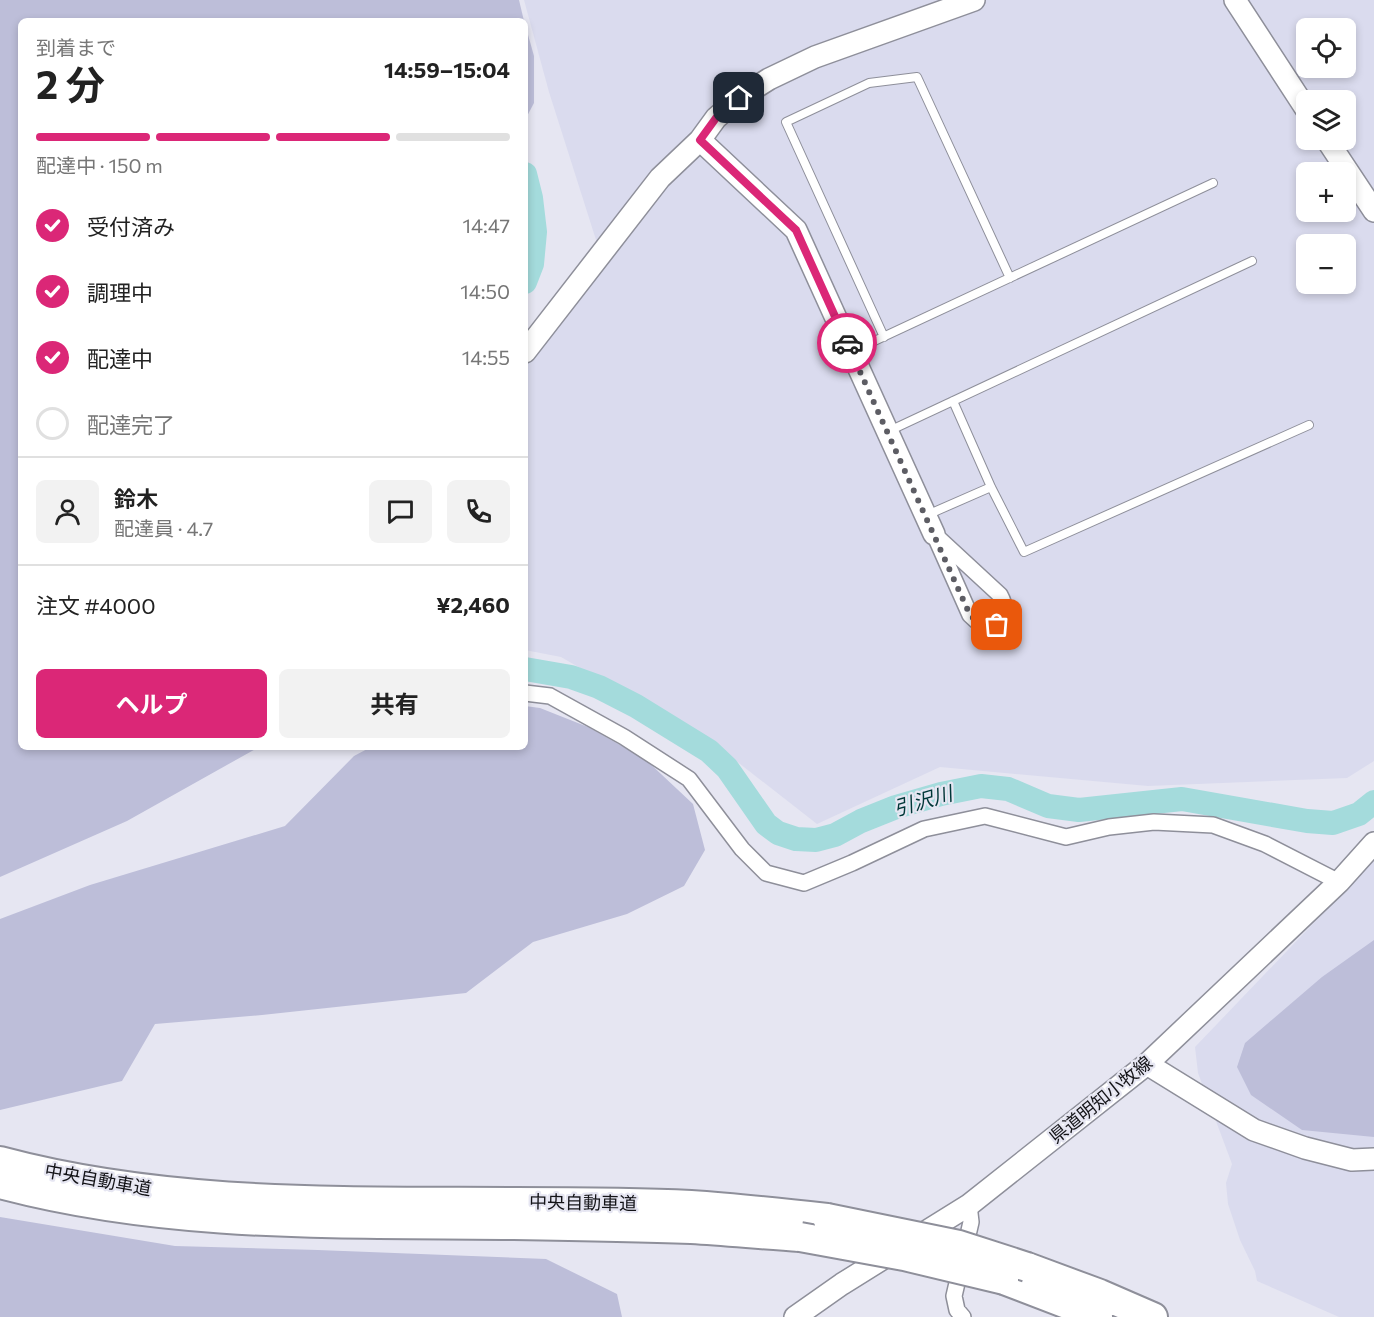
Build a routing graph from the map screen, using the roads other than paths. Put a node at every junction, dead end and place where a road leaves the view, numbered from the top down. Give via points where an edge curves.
1 (974, 0) edge
2 (1235, 0) edge
3 (1296, 94) edge
4 (700, 140) junction
5 (1334, 150) edge
6 (1213, 183) dead end
7 (1374, 211) edge
8 (1252, 261) dead end
9 (1010, 278) junction
10 (884, 337) junction
11 (528, 348) edge
12 (851, 352) junction
13 (953, 401) junction
14 (1309, 425) dead end
15 (888, 432) junction
16 (992, 487) junction
17 (930, 525) junction
18 (528, 693) edge
19 (1374, 843) edge
20 (1339, 882) junction
21 (1147, 1064) junction
22 (1374, 1159) edge
23 (0, 1161) edge
24 (0, 1184) edge
25 (969, 1205) junction
26 (1016, 1274) junction
27 (795, 1317) edge
28 (963, 1317) edge
29 (1098, 1317) edge
30 (1153, 1317) edge

1 - 4 street via 815,57 769,79 716,118
2 - 3 street
4 - 11 street via 660,178
4 - 12 street via 796,230
5 - 7 street
6 - 9 lane
8 - 13 lane
9 - 10 lane
9 - 10 lane via 917,77 869,83 807,112 786,122
10 - 12 lane
12 - 15 street
13 - 15 lane
13 - 16 lane
14 - 16 lane via 1024,552
15 - 17 street
16 - 17 lane
17 - 17 street via 1000,595 1005,604 997,625 983,627 970,615
18 - 20 street via 550,696 689,778 741,849 766,873 804,883 924,830 985,816 1066,837 1154,822 1213,825 1265,844
19 - 20 street, 県道明知小牧線
20 - 21 street, 県道明知小牧線
21 - 22 street via 1254,1130 1352,1160
21 - 25 street, 県道明知小牧線
23 - 26 highway, 中央自動車道, bridge via 152,1190 255,1198 693,1205 827,1218 959,1245
24 - 26 highway, 中央自動車道, bridge via 148,1213 253,1221 692,1229 800,1237
25 - 27 street, 県道明知小牧線
25 - 28 street via 971,1222 954,1296
26 - 29 highway, 中央自動車道
26 - 30 highway, 中央自動車道 via 1100,1294

